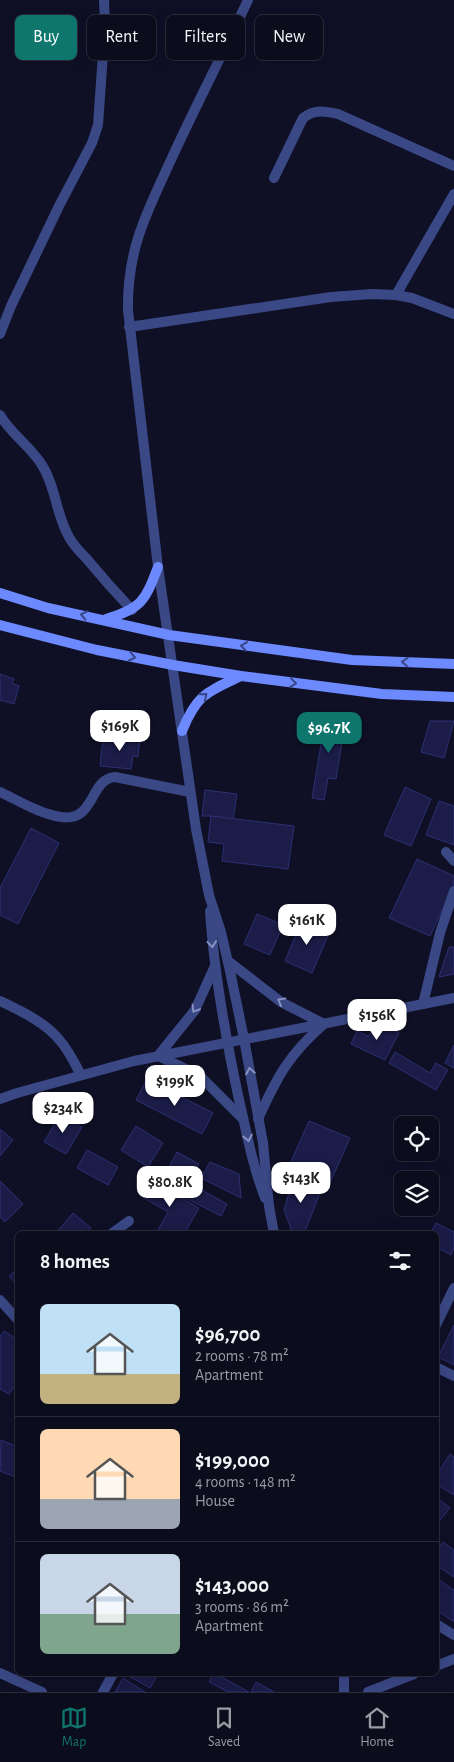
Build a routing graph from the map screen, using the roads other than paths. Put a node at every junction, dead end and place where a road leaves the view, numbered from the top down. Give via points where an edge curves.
1 (104, 0) edge
2 (248, 0) edge
3 (454, 166) edge
4 (274, 178) dead end
5 (454, 194) edge
6 (396, 295) junction
7 (4, 314) edge
8 (454, 314) edge
9 (129, 327) junction
10 (0, 334) edge
11 (0, 415) edge
12 (158, 567) junction
13 (0, 593) edge
14 (132, 610) junction
15 (105, 619) junction
16 (0, 625) edge
17 (169, 635) junction
18 (454, 664) edge
19 (173, 665) junction
20 (241, 676) junction
21 (454, 697) edge
22 (182, 731) junction
23 (0, 792) edge
24 (190, 792) junction
25 (446, 852) dead end
26 (454, 861) edge
27 (454, 891) edge
28 (209, 895) junction
29 (228, 961) junction
30 (215, 964) junction
31 (454, 998) edge
32 (0, 1001) edge
33 (422, 1004) junction
34 (324, 1024) junction
35 (244, 1039) junction
36 (227, 1042) junction
37 (158, 1056) junction
38 (82, 1075) junction
39 (0, 1099) edge
40 (258, 1119) junction
41 (244, 1120) junction
42 (269, 1206) junction
43 (129, 1221) dead end
44 (115, 1231) edge
45 (273, 1231) edge
46 (454, 1288) edge
47 (0, 1300) edge
48 (15, 1317) edge
49 (439, 1319) edge
50 (439, 1368) edge
51 (454, 1376) edge
52 (439, 1626) edge
53 (454, 1635) edge
54 (454, 1659) edge
55 (439, 1665) edge
56 (0, 1673) edge
57 (112, 1676) edge
58 (344, 1676) edge
59 (409, 1676) edge
60 (42, 1692) edge
61 (102, 1692) edge
62 (344, 1692) edge
63 (368, 1692) edge

1 - 7 street via 98,125 92,144
2 - 9 street via 188,121 136,242 128,286
3 - 4 street via 338,114 321,111 311,112 303,118
5 - 6 street
6 - 8 street
6 - 9 street via 331,297
7 - 10 street
9 - 12 street
11 - 14 street via 42,465 69,538
12 - 14 main road via 149,592
12 - 17 street
15 -> 13 main road via 48,608
14 - 15 main road
15 - 17 main road
16 -> 19 main road via 97,650
18 -> 17 main road via 352,660
17 - 19 street
19 - 20 main road
19 - 22 street
20 -> 21 main road via 382,694
22 -> 20 main road via 199,699
22 - 24 street
23 - 24 street via 50,815 72,817 89,805 103,781 109,777
24 - 28 street
25 - 26 street
27 - 33 street
28 - 29 street
28 -> 30 street
34 -> 29 street via 282,1002
29 - 35 street
30 - 36 street
30 -> 37 street via 195,1010
31 - 33 street
32 - 38 street via 61,1041
33 - 34 street
34 - 35 street
34 - 40 street via 305,1040 284,1066
35 - 36 street
40 -> 35 street
36 - 37 street
36 - 41 street
37 - 38 street
37 - 41 street via 199,1075
38 - 39 street
40 - 42 street
41 -> 42 street via 255,1172
42 - 45 street
43 - 44 street
46 - 49 street
47 - 48 street
50 - 51 street
52 - 53 street
54 - 55 street
56 - 60 street
57 - 61 street
58 - 62 street
59 - 63 street

